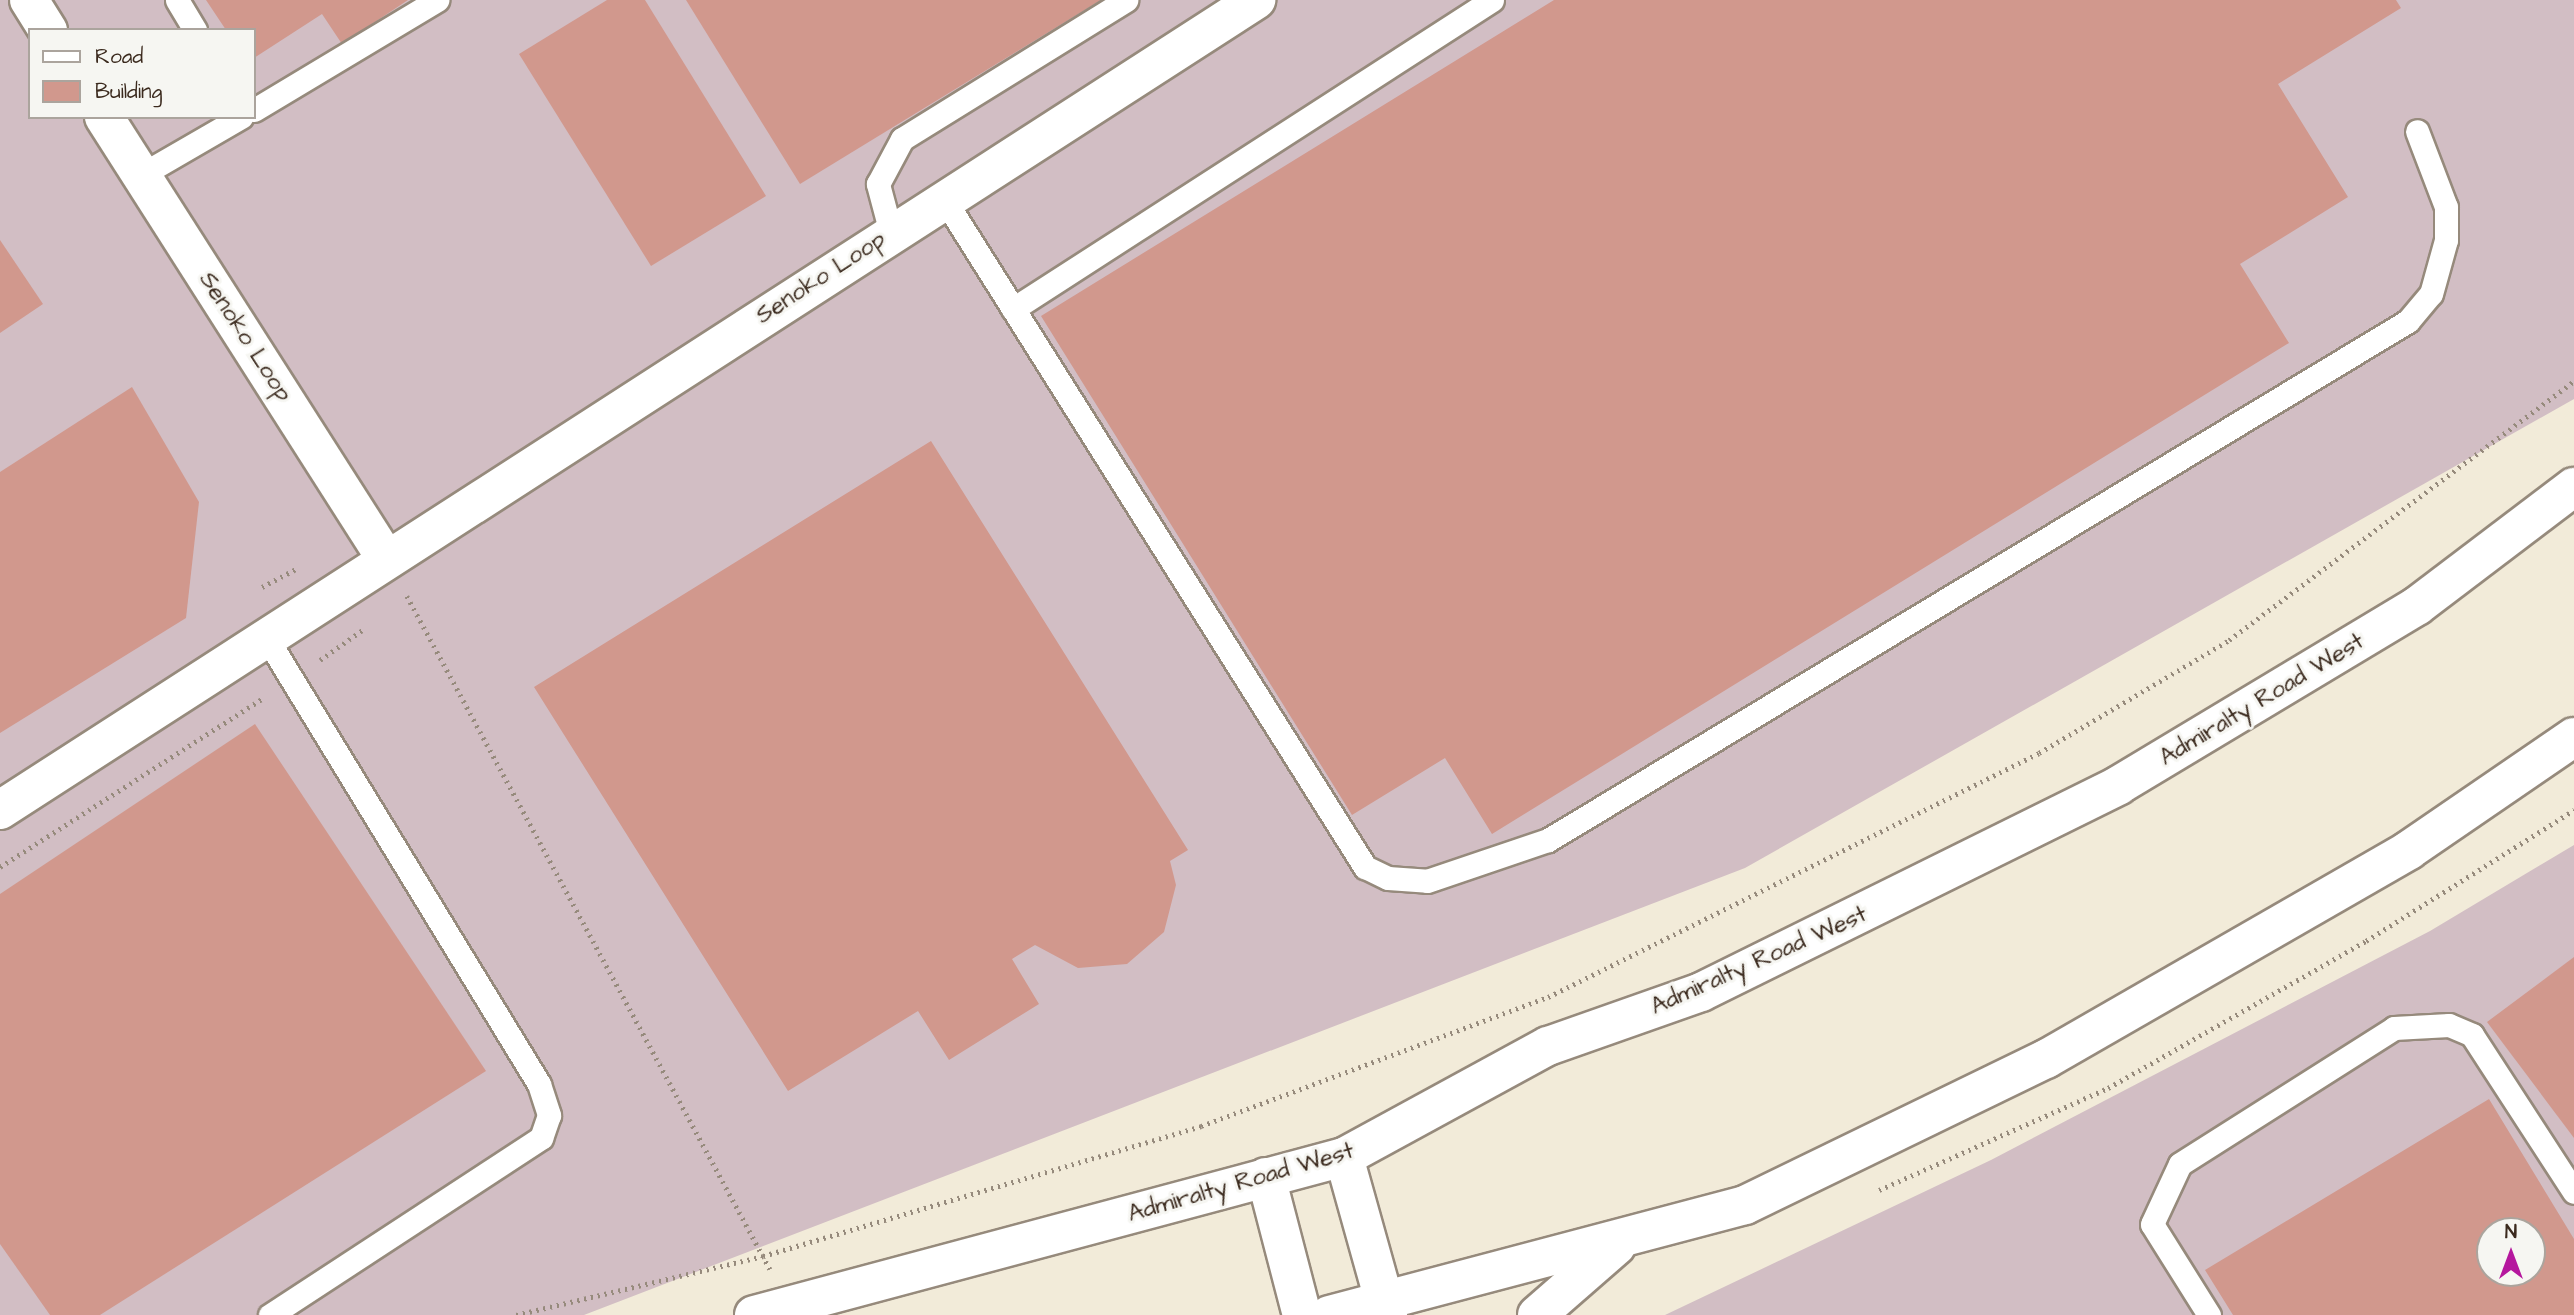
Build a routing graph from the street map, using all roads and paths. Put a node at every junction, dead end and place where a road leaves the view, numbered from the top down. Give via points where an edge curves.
1 (29, 0) edge
2 (177, 0) edge
3 (437, 0) edge
4 (1126, 0) edge
5 (1256, 0) edge
6 (1492, 0) edge
7 (47, 28) edge
8 (194, 28) edge
9 (256, 109) edge
10 (105, 119) edge
11 (238, 119) edge
12 (2417, 131) dead end
13 (141, 175) junction
14 (944, 199) junction
15 (891, 233) junction
16 (1013, 309) junction
17 (2574, 381) edge
18 (2574, 487) edge
19 (385, 556) junction
20 (408, 598) junction
21 (397, 605) dead end
22 (376, 620) dead end
23 (266, 637) junction
24 (292, 680) junction
25 (2574, 737) edge
26 (0, 810) edge
27 (0, 867) edge
28 (1344, 1157) junction
29 (1266, 1177) junction
30 (2574, 1192) edge
31 (1620, 1243) junction
32 (763, 1255) junction
33 (1386, 1308) edge
34 (772, 1309) edge
35 (270, 1315) edge
36 (516, 1315) edge
37 (1302, 1315) edge
38 (1329, 1315) edge
39 (1537, 1315) edge
40 (2209, 1315) edge

1 - 7 main road
2 - 8 lane
3 - 9 lane
4 - 15 lane via 902,139 878,184
5 - 14 main road, Senoko Loop
6 - 16 lane
10 - 13 main road, Senoko Loop
11 - 13 lane
12 - 16 lane via 2446,207 2446,240 2431,294 2408,321 1548,840 1427,881 1388,878 1365,867
13 - 19 main road, Senoko Loop
14 - 15 main road, Senoko Loop
14 - 16 lane
15 - 19 main road, Senoko Loop
17 - 32 path via 2229,640 2039,754 1784,885 1548,997 1201,1126
18 - 28 main road, Admiralty Road West via 2417,606 2119,785 1701,992 1548,1046
19 - 20 path
19 - 23 main road, Senoko Loop
20 - 21 path
20 - 32 path
22 - 24 path
23 - 24 lane
23 - 26 main road, Senoko Loop
24 - 27 path
24 - 35 lane via 539,1084 549,1115 541,1138
25 - 31 main road via 2409,850 2046,1059 1745,1205
28 - 29 main road, Admiralty Road West
28 - 33 main road
29 - 34 main road, Admiralty Road West
29 - 37 main road
30 - 40 lane via 2472,1035 2449,1025 2393,1028 2179,1164 2152,1224
31 - 33 main road
31 - 39 main road
32 - 34 path
32 - 36 path
33 - 38 main road

